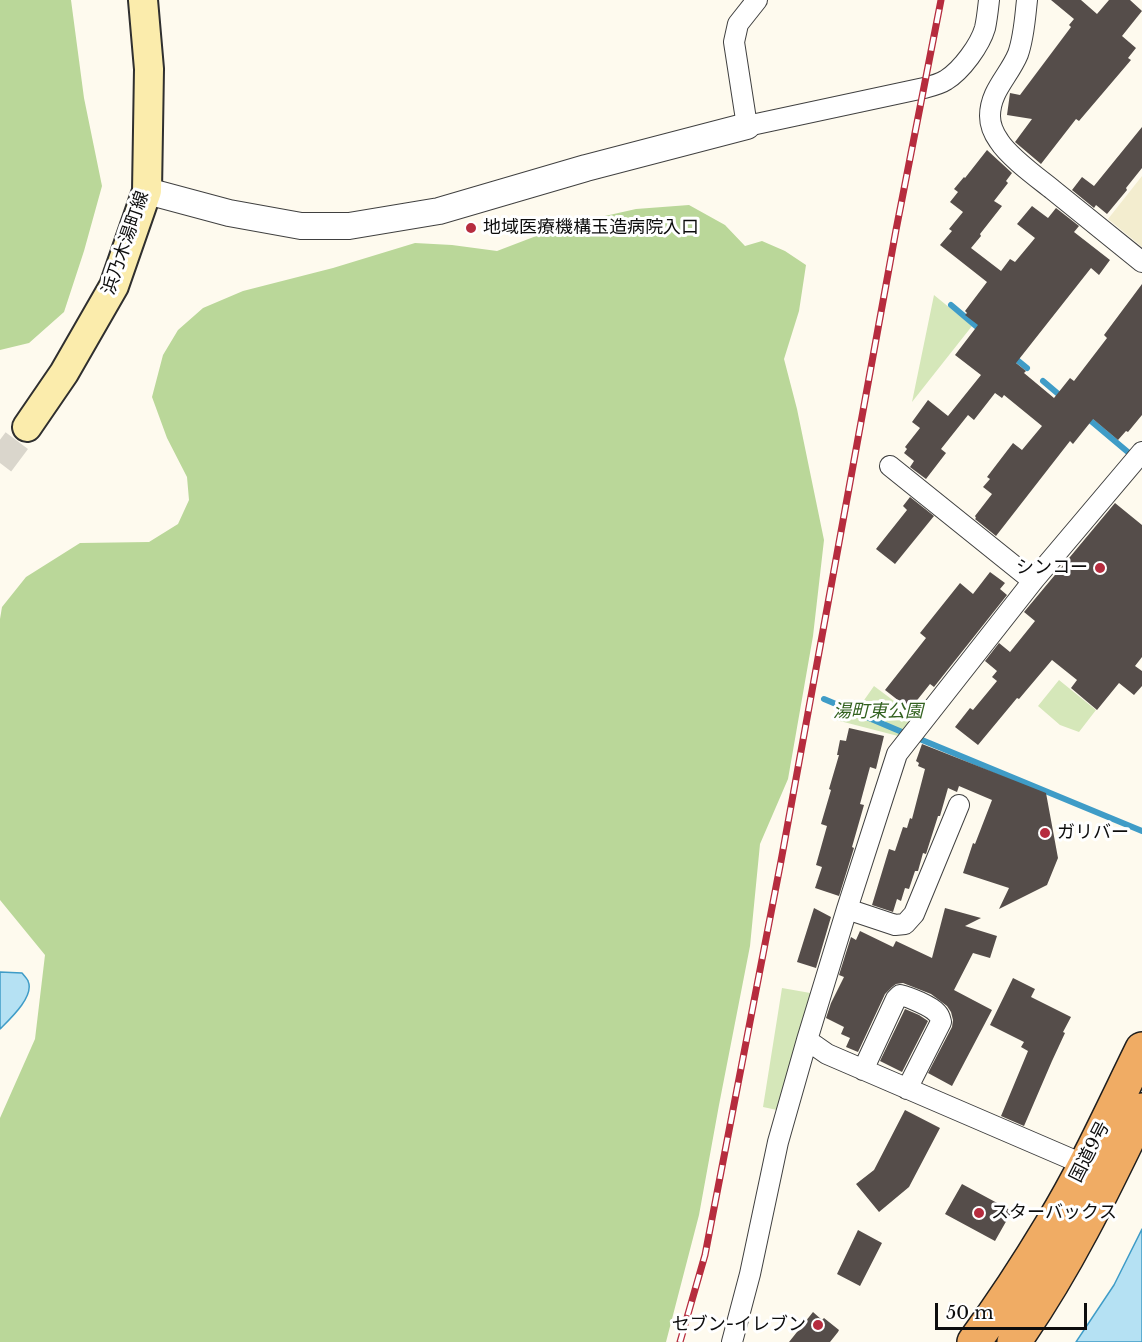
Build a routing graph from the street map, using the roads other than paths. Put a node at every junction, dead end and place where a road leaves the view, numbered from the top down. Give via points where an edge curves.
1 (143, 0) edge
2 (757, 0) edge
3 (989, 0) edge
4 (1027, 0) edge
5 (747, 126) junction
6 (147, 191) junction
7 (1142, 262) edge
8 (27, 427) tunnel mouth
9 (1142, 452) edge
10 (890, 466) dead end
11 (1033, 581) junction
12 (959, 805) dead end
13 (847, 909) junction
14 (807, 1040) junction
15 (1142, 1049) edge
16 (863, 1070) junction
17 (907, 1089) junction
18 (1142, 1110) edge
19 (1085, 1165) junction
20 (732, 1342) edge
21 (974, 1342) edge
22 (1014, 1342) edge

1 - 6 main road, 浜乃木湯町線 via 149,69
2 - 5 street via 738,24 734,42
3 - 5 street via 985,28 973,52 947,80
4 - 7 street via 1018,53 993,98 993,130 1006,150
5 - 6 street via 439,211 348,225 301,226 229,213
6 - 8 main road, 浜乃木湯町線 via 114,286 64,373
9 - 11 street
10 - 11 street
11 - 13 street via 897,754
12 - 13 street via 914,914 904,924 895,925
13 - 14 street
14 - 16 street
14 - 20 street via 778,1142
15 - 19 highway, 国道9号
16 - 17 street
16 - 17 street via 896,999 906,996 934,1011 940,1022
17 - 19 street
18 - 22 highway, 国道9号 via 1071,1250
19 - 21 highway, 国道9号 via 1053,1223

